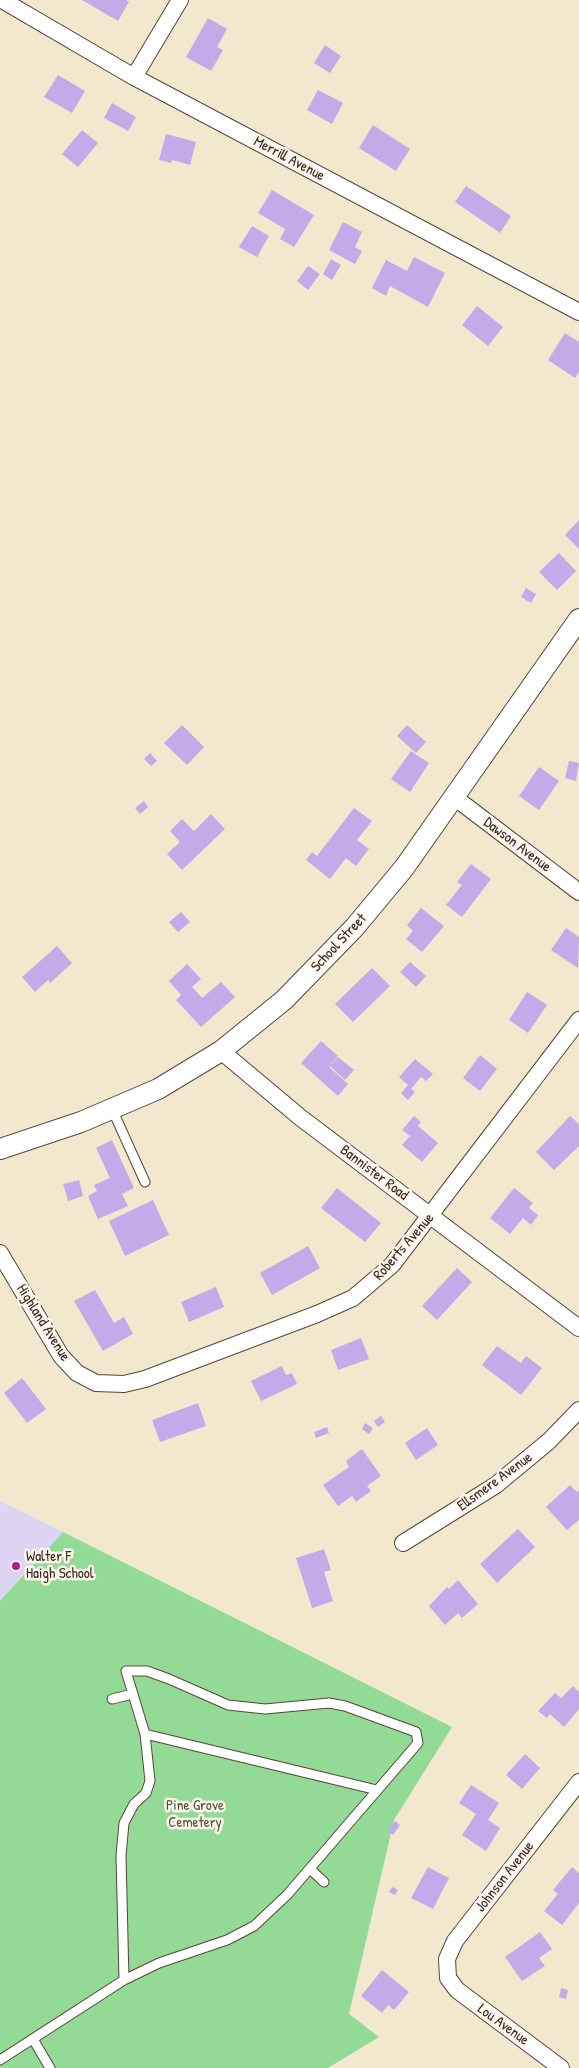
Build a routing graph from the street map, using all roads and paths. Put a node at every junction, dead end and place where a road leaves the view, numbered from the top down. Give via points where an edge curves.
1 (2, 0) edge
2 (180, 0) edge
3 (134, 77) junction
4 (579, 312) edge
5 (579, 619) edge
6 (454, 797) junction
7 (579, 892) edge
8 (579, 1020) edge
9 (221, 1051) junction
10 (112, 1109) junction
11 (0, 1149) edge
12 (145, 1182) dead end
13 (431, 1216) junction
14 (0, 1253) edge
15 (579, 1328) edge
16 (96, 1383) joint
17 (579, 1410) edge
18 (403, 1543) dead end
19 (133, 1694) junction
20 (112, 1698) dead end
21 (146, 1734) junction
22 (579, 1782) edge
23 (377, 1790) junction
24 (310, 1869) junction
25 (324, 1882) dead end
26 (448, 1978) joint
27 (124, 1980) junction
28 (33, 2039) junction
29 (0, 2060) edge
30 (50, 2068) edge
31 (561, 2068) edge

1 - 3 street, Merrill Avenue
2 - 3 street
3 - 4 street, Merrill Avenue
5 - 6 street, School Street
6 - 7 street, Dawson Avenue
6 - 9 street, School Street via 404,868 332,952 284,1000
8 - 13 street, Roberts Avenue
9 - 10 street, School Street via 166,1084
9 - 13 street, Bannister Road via 288,1107
10 - 11 street, School Street
10 - 12 lane
13 - 15 street, Bannister Road
13 - 16 street, Roberts Avenue via 386,1272 344,1303 150,1378 124,1384
14 - 16 street, Highland Avenue via 61,1356 77,1372
17 - 18 street, Ellsmere Avenue via 549,1441 496,1485
19 - 20 lane
19 - 21 lane
19 - 23 lane via 126,1671 169,1678 228,1705 265,1709 329,1703 416,1732 418,1743
21 - 23 lane
21 - 27 lane via 150,1781 146,1793 134,1804 124,1823 121,1856
22 - 26 street, Johnson Avenue via 455,1941 447,1960
23 - 24 lane
24 - 25 lane
24 - 27 lane via 254,1926 227,1940 159,1963
26 - 31 street, Lou Avenue via 463,1995
27 - 28 lane
28 - 29 lane
28 - 30 lane

